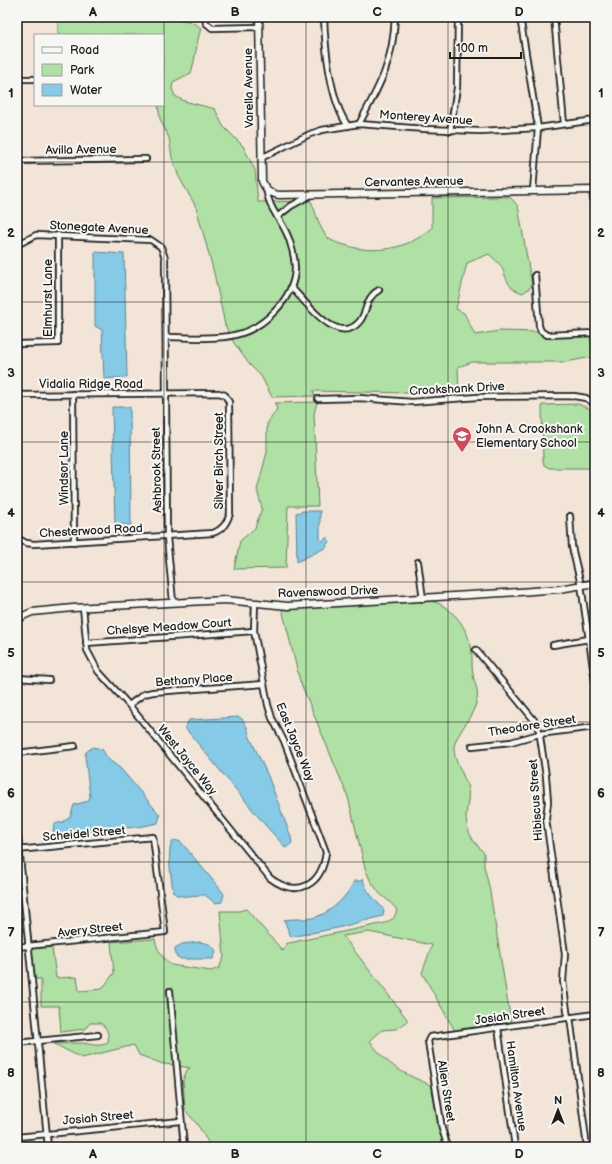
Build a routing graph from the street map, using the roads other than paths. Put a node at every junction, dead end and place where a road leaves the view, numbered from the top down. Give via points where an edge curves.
1 (205, 17) edge
2 (259, 17) edge
3 (324, 17) edge
4 (395, 17) edge
5 (458, 17) edge
6 (520, 17) edge
7 (554, 17) edge
8 (259, 27) junction
9 (17, 79) edge
10 (34, 79) edge
11 (595, 120) edge
12 (359, 124) junction
13 (564, 124) junction
14 (348, 126) junction
15 (538, 128) junction
16 (450, 131) junction
17 (261, 158) junction
18 (146, 160) dead end
19 (17, 161) edge
20 (266, 188) junction
21 (594, 190) edge
22 (533, 191) junction
23 (312, 194) junction
24 (595, 212) edge
25 (277, 217) junction
26 (58, 236) junction
27 (17, 244) edge
28 (534, 275) dead end
29 (291, 287) junction
30 (379, 290) dead end
31 (595, 333) edge
32 (166, 337) junction
33 (17, 344) edge
34 (166, 393) junction
35 (17, 394) edge
36 (73, 394) junction
37 (318, 399) dead end
38 (595, 404) edge
39 (570, 516) dead end
40 (168, 536) junction
41 (17, 538) edge
42 (74, 542) junction
43 (418, 562) dead end
44 (595, 583) edge
45 (581, 585) junction
46 (423, 599) junction
47 (173, 602) junction
48 (255, 603) junction
49 (83, 607) junction
50 (17, 621) edge
51 (254, 631) junction
52 (589, 639) junction
53 (86, 643) junction
54 (553, 645) dead end
55 (476, 650) dead end
56 (17, 678) edge
57 (48, 680) dead end
58 (595, 681) edge
59 (264, 684) junction
60 (129, 705) junction
61 (595, 727) edge
62 (539, 734) junction
63 (75, 746) dead end
64 (472, 746) dead end
65 (17, 753) edge
66 (17, 826) edge
67 (18, 850) edge
68 (313, 882) joint
69 (165, 932) joint
70 (27, 946) junction
71 (17, 947) edge
72 (170, 991) dead end
73 (595, 1014) edge
74 (569, 1018) junction
75 (498, 1028) junction
76 (98, 1035) dead end
77 (429, 1038) joint
78 (37, 1041) junction
79 (17, 1043) edge
80 (181, 1121) junction
81 (47, 1134) junction
82 (17, 1136) edge
83 (48, 1147) edge
84 (184, 1147) edge
85 (448, 1147) edge
86 (515, 1147) edge
87 (587, 1147) edge

1 - 8 street via 206,23 212,28
2 - 8 street, Varella Avenue
3 - 14 street via 326,50 336,104
4 - 12 street via 391,52 383,80
5 - 16 street via 457,88
6 - 15 street
7 - 13 street
8 - 17 street, Varella Avenue
9 - 10 street
11 - 13 street, Monterey Avenue
12 - 14 street, Monterey Avenue
12 - 16 street, Monterey Avenue
13 - 15 street, Monterey Avenue
14 - 17 street, Monterey Avenue via 310,134
15 - 16 street, Monterey Avenue
15 - 22 street
17 - 20 street via 262,181
18 - 19 street, Avilla Avenue
20 - 23 street, Cervantes Avenue via 277,195
20 - 25 street via 267,201
21 - 22 street, Cervantes Avenue
21 - 24 street
22 - 23 street, Cervantes Avenue
23 - 25 street
25 - 29 street via 287,232 294,256 295,269
26 - 27 street, Stonegate Avenue via 36,236
26 - 32 street, Stonegate Avenue via 151,240 161,247 165,258
26 - 33 street, Elmhurst Lane via 58,344
28 - 31 street via 539,326 542,333
29 - 30 street via 328,324 339,329 348,328 360,321 366,305
29 - 32 street via 284,301 261,323 249,330 229,336
32 - 34 street, Ashbrook Street
34 - 36 street, Vidalia Ridge Road
34 - 40 street, Ashbrook Street
34 - 40 street, Silver Birch Street via 219,393 228,398 229,409 230,514 226,525 213,533
35 - 36 street, Vidalia Ridge Road
36 - 42 street, Windsor Lane
37 - 38 street, Crookshank Drive via 359,398 412,402 478,397 574,396 586,398
39 - 45 street via 572,547
40 - 42 street, Chesterwood Road
40 - 47 street, Ashbrook Street
41 - 42 street, Chesterwood Road via 34,544
43 - 46 street
44 - 45 street, Ravenswood Drive
45 - 46 street, Ravenswood Drive
45 - 52 street
46 - 48 street, Ravenswood Drive via 288,606
47 - 48 street, Ravenswood Drive via 225,600
47 - 49 street, Ravenswood Drive
48 - 51 street, East Jayce Way
49 - 50 street, Ravenswood Drive via 32,612
49 - 53 street, West Jayce Way
51 - 53 street, Chelsye Meadow Court
51 - 59 street, East Jayce Way
52 - 54 street
52 - 58 street
53 - 60 street, West Jayce Way via 89,657 98,672
55 - 62 street, Hibiscus Street via 534,720
56 - 57 street
59 - 60 street, Bethany Place via 153,692 144,694
59 - 68 street, East Jayce Way via 272,718 284,741 326,852 322,870
60 - 68 street, West Jayce Way via 270,878 290,889
61 - 62 street, Theodore Street
62 - 64 street, Theodore Street via 511,742
62 - 74 street, Hibiscus Street via 548,789 546,819 565,954 563,981
63 - 65 street
66 - 67 street
67 - 69 street, Scheidel Street via 153,837
67 - 70 street
69 - 70 street, Avery Street
70 - 71 street, Avery Street
70 - 78 street
72 - 80 street
73 - 74 street, Josiah Street
74 - 75 street, Josiah Street
74 - 87 street, Hibiscus Street
75 - 77 street, Josiah Street
75 - 86 street, Hamilton Avenue
76 - 78 street
77 - 85 street, Allen Street via 442,1129
78 - 79 street
78 - 81 street
80 - 81 street, Josiah Street
80 - 84 street
81 - 82 street, Josiah Street
81 - 83 street

